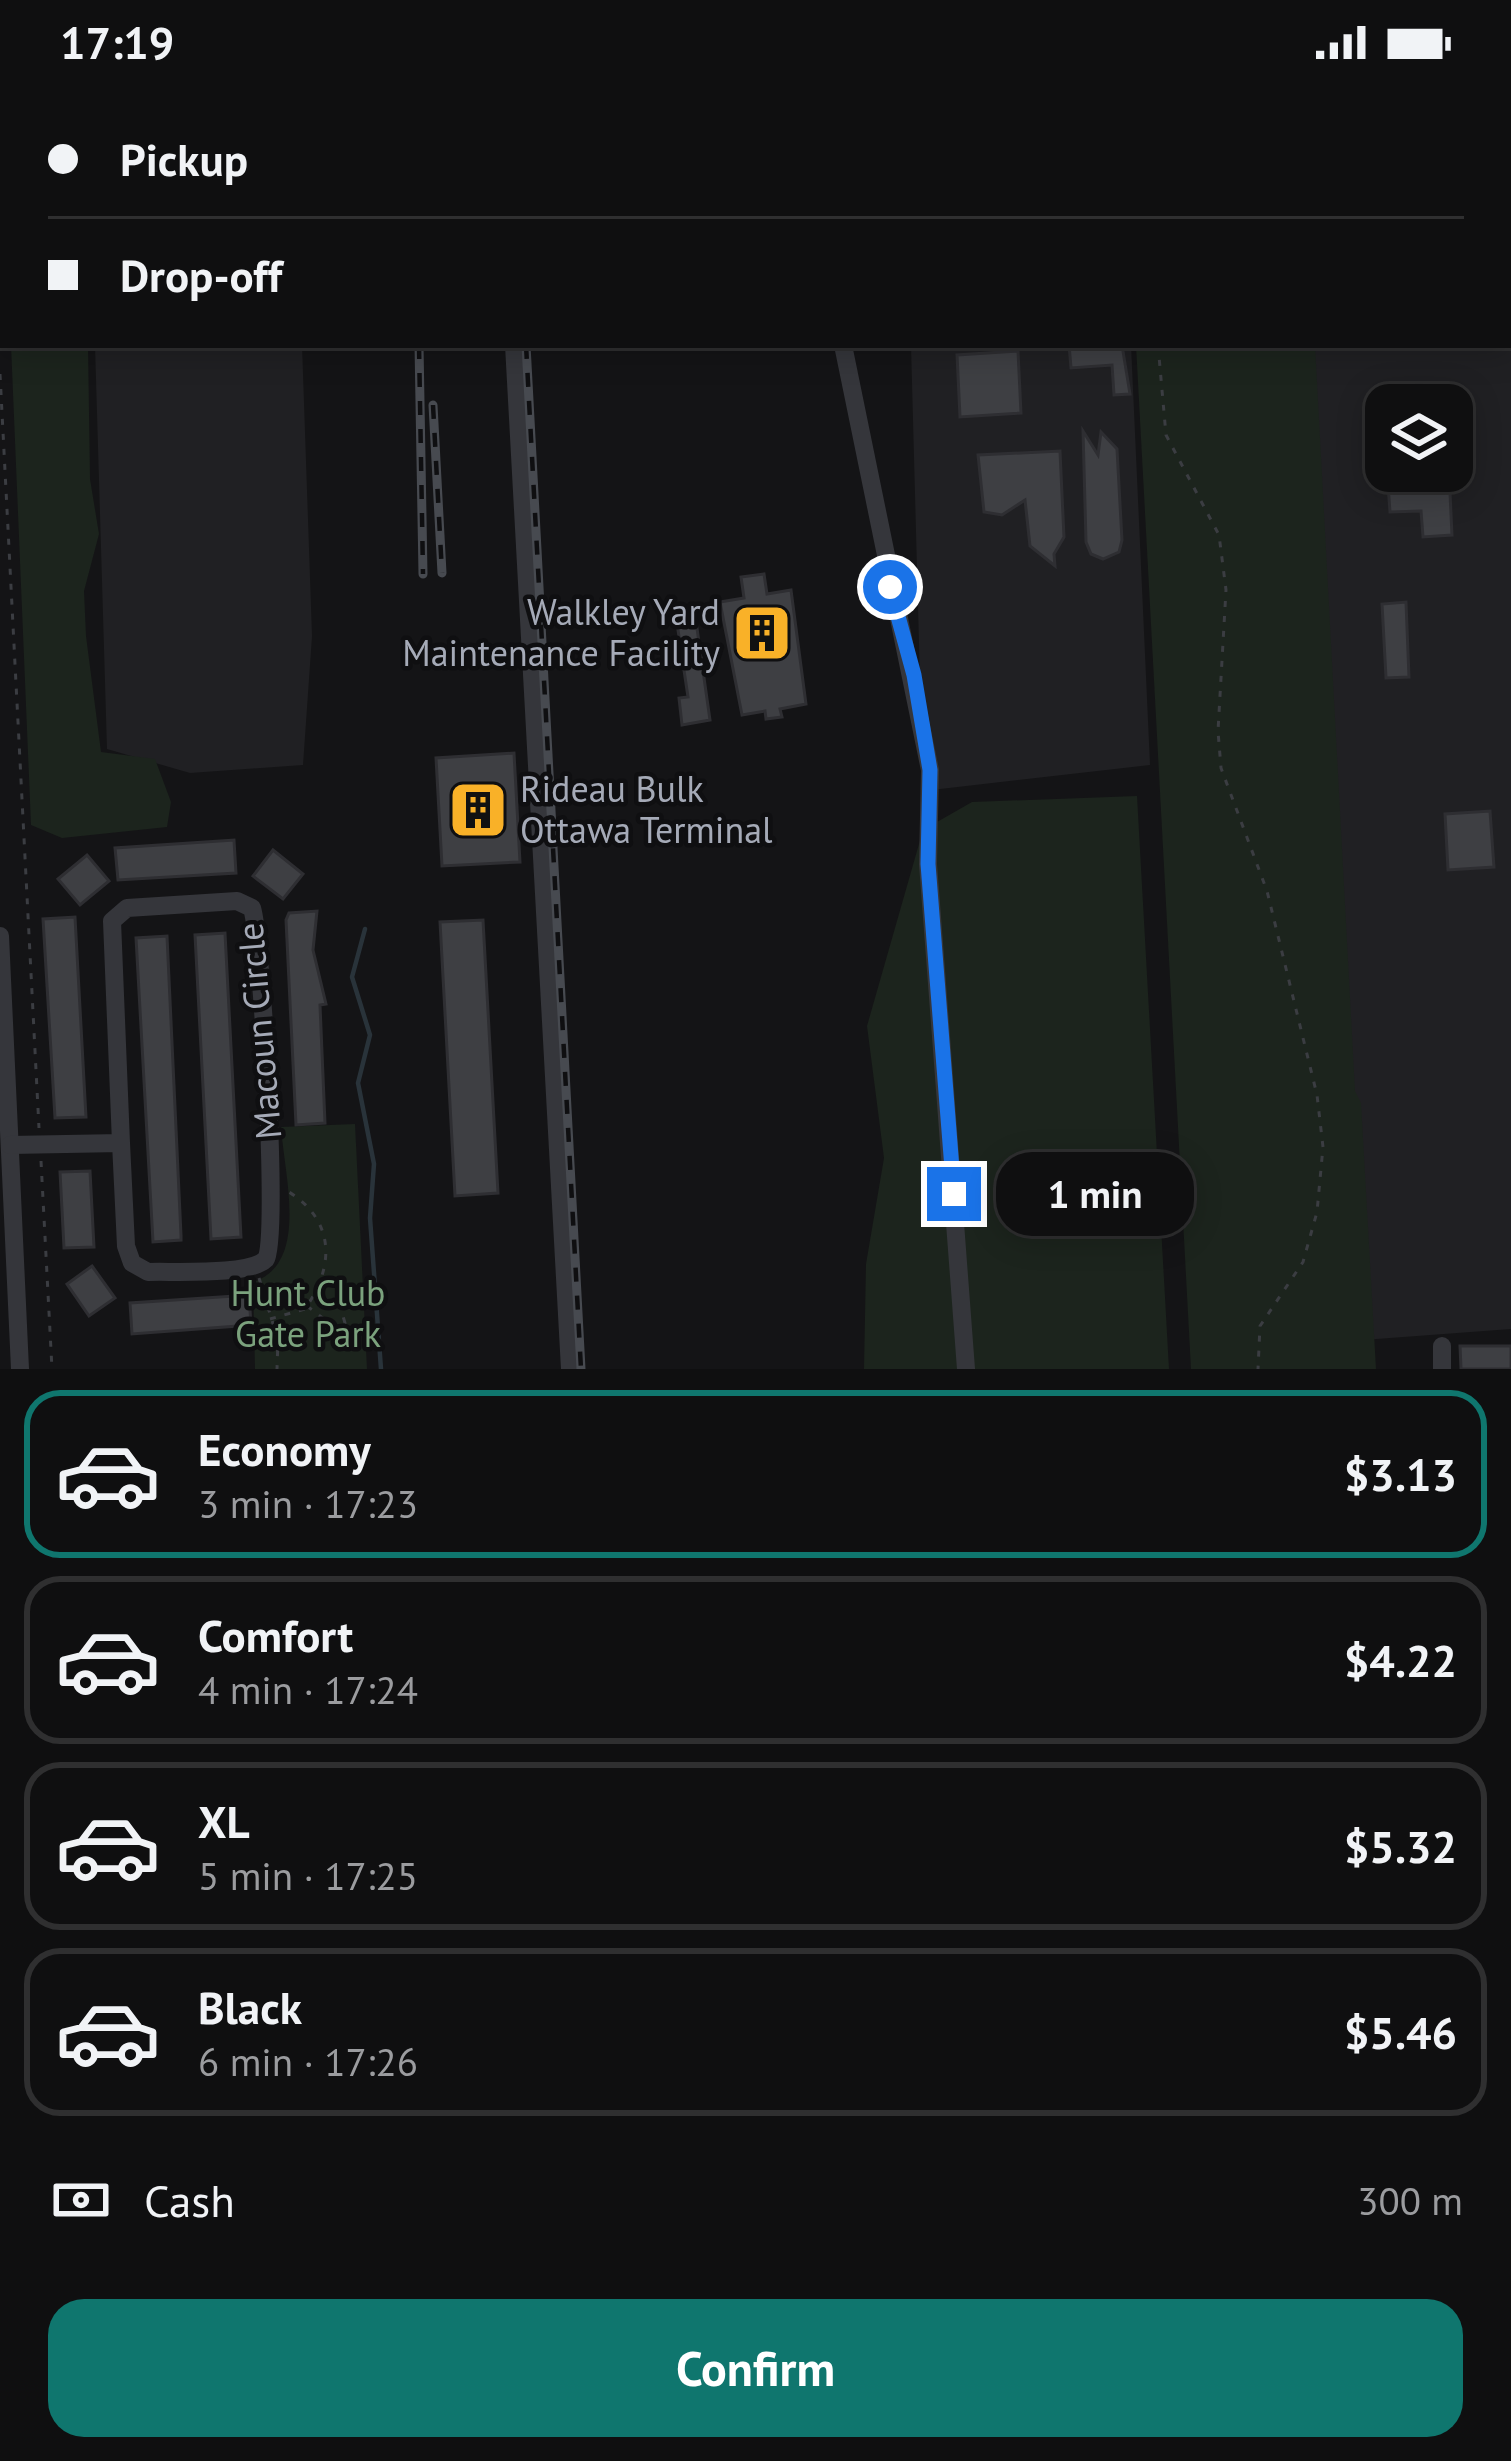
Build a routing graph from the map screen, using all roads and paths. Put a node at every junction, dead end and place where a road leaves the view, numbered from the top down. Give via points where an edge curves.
1 (514, 348) edge
2 (844, 348) edge
3 (1158, 348) edge
4 (0, 374) edge
5 (0, 936) edge
6 (121, 1143) junction
7 (40, 1144) junction
8 (10, 1145) junction
9 (272, 1183) junction
10 (254, 1268) junction
11 (316, 1294) junction
12 (308, 1306) junction
13 (270, 1319) junction
14 (1442, 1346) dead end
15 (20, 1369) edge
16 (52, 1369) edge
17 (277, 1369) edge
18 (570, 1369) edge
19 (966, 1369) edge
20 (1258, 1369) edge
21 (1442, 1369) edge

1 - 18 street
2 - 19 street via 930,770 928,864
3 - 20 path via 1166,435 1220,535 1221,768 1267,891 1323,1147 1303,1262 1260,1326
4 - 7 path
5 - 8 street
6 - 7 street
6 - 9 street, Macoun Circle via 112,921 127,908 237,901 251,908 257,925
6 - 10 street, Macoun Circle via 132,1263 148,1271
7 - 8 street
7 - 16 path
8 - 15 street
9 - 10 street, Macoun Circle via 274,1238
9 - 11 path via 322,1222 329,1249
10 - 13 path
11 - 12 path
11 - 12 path via 340,1306 346,1323 333,1326
12 - 13 path
13 - 17 path
14 - 21 street

